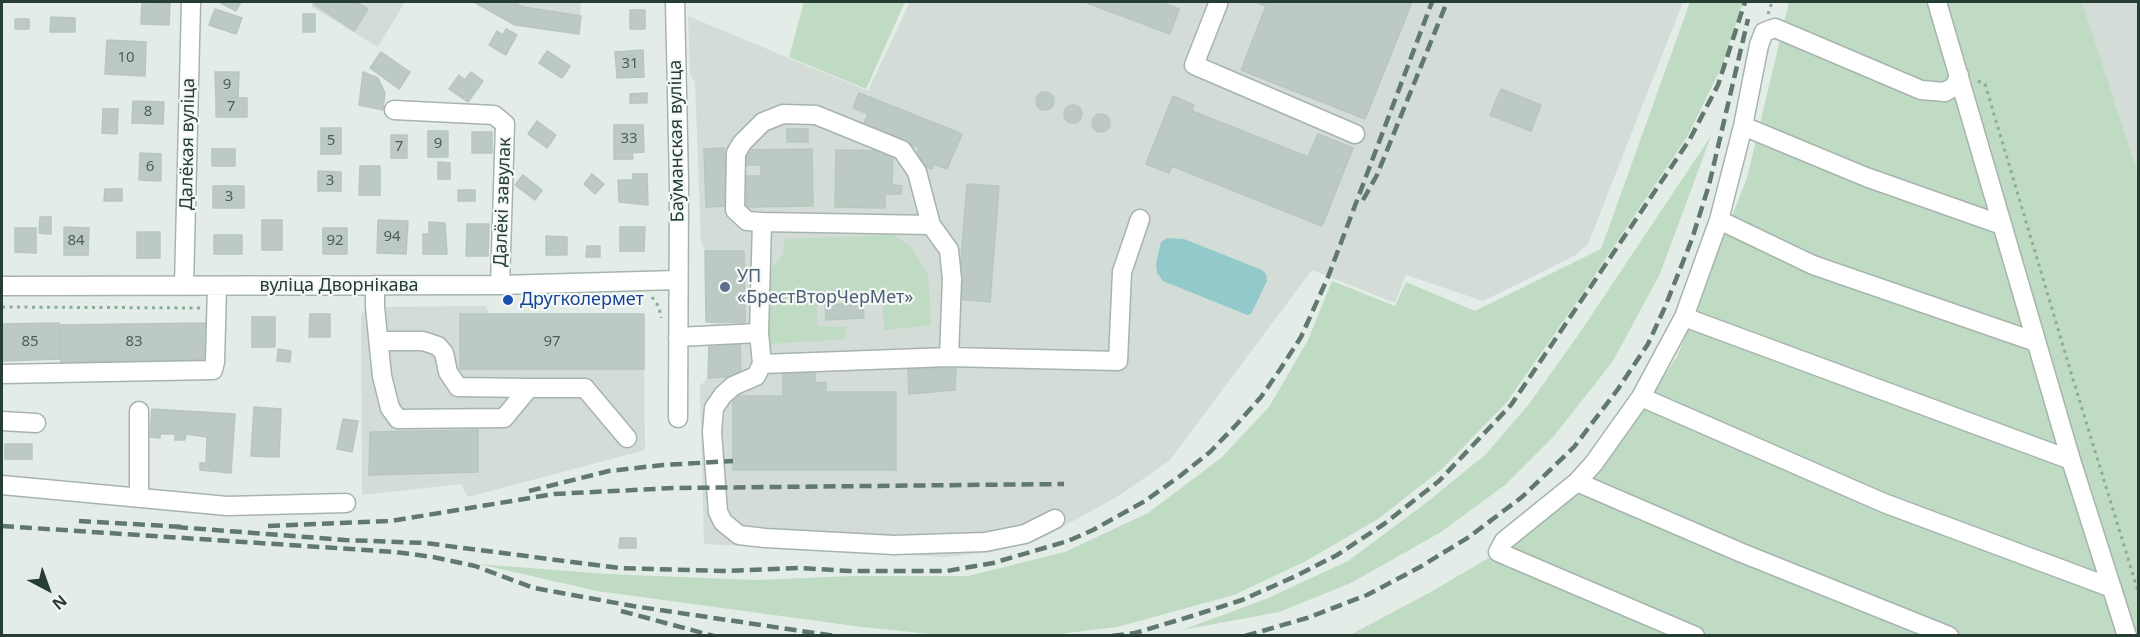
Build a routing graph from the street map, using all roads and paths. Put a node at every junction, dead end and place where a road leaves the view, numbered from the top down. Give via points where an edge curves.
1 (191, 2) edge
2 (675, 2) edge
3 (1217, 2) edge
4 (1937, 2) edge
5 (1959, 75) junction
6 (394, 110) dead end
7 (1743, 126) junction
8 (1355, 134) dead end
9 (1140, 219) dead end
10 (1719, 220) junction
11 (762, 222) junction
12 (932, 225) junction
13 (2002, 225) junction
14 (677, 280) junction
15 (375, 285) junction
16 (500, 285) junction
17 (2, 286) edge
18 (184, 286) junction
19 (217, 286) junction
20 (2, 307) edge
21 (216, 308) junction
22 (1684, 316) junction
23 (759, 333) junction
24 (678, 337) junction
25 (379, 341) junction
26 (2036, 342) junction
27 (949, 357) junction
28 (762, 364) junction
29 (2, 374) edge
30 (529, 388) junction
31 (1641, 397) junction
32 (139, 411) dead end
33 (678, 418) dead end
34 (2, 421) edge
35 (36, 423) dead end
36 (627, 438) dead end
37 (2071, 460) junction
38 (1577, 482) junction
39 (2, 485) edge
40 (138, 497) junction
41 (346, 502) dead end
42 (1055, 519) dead end
43 (2112, 588) junction
44 (2139, 591) edge
45 (1695, 636) edge
46 (1950, 636) edge
47 (2127, 636) edge

1 - 18 street, Далёкая вуліца
2 - 14 street, Баўманская вуліца
3 - 8 street via 1194,65
4 - 5 street
5 - 7 street via 1955,86 1945,92 1922,90 1775,28 1764,32 1759,45
5 - 13 street
5 - 44 path via 1985,84
6 - 16 street, Далёкі завулак via 494,115 505,124
7 - 10 street
7 - 13 street via 1866,177
9 - 27 street via 1122,272 1118,361
10 - 22 street
10 - 26 street via 1813,265
11 - 12 street
11 - 12 street via 747,221 735,210 736,153 763,122 783,114 816,115 902,150 917,172
11 - 23 street
12 - 27 street via 949,250
13 - 26 street
14 - 16 street, вуліца Дворнікава
14 - 24 street, Баўманская вуліца
15 - 16 street, вуліца Дворнікава
15 - 19 street, вуліца Дворнікава
15 - 25 street
17 - 18 street, вуліца Дворнікава
18 - 19 street, вуліца Дворнікава
19 - 21 street
20 - 21 path
21 - 29 street via 213,370
22 - 31 street
22 - 37 street
23 - 24 street
23 - 28 street
24 - 33 street, Баўманская вуліца
25 - 30 street via 423,341 438,346 458,387
25 - 30 street via 382,376 390,408 398,419 504,418
26 - 37 street
27 - 28 street
28 - 42 street via 756,376 733,386 714,408 718,512 723,522 739,535 894,545 985,542 1025,534
30 - 36 street via 585,388
31 - 38 street
31 - 43 street via 1884,503
32 - 40 street
34 - 35 street
37 - 43 street
38 - 45 street via 1504,541 1498,552
38 - 46 street
39 - 40 street
40 - 41 street via 227,506
43 - 47 street

